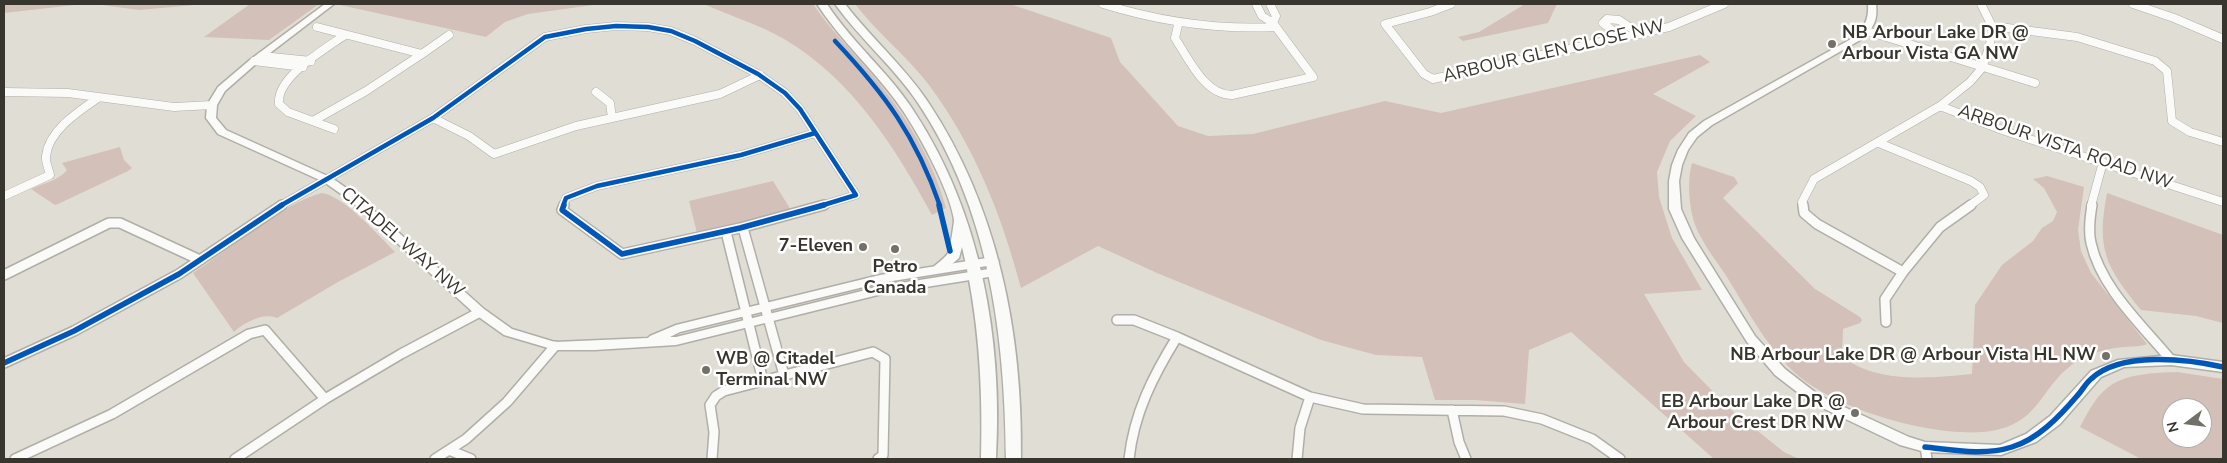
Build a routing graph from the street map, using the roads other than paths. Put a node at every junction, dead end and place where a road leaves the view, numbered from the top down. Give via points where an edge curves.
1 (330, 4) edge
2 (822, 4) edge
3 (840, 4) edge
4 (1103, 4) edge
5 (1256, 4) edge
6 (1270, 4) edge
7 (1451, 4) edge
8 (1724, 4) edge
9 (1872, 4) edge
10 (1981, 4) edge
11 (2133, 4) edge
12 (1178, 25) junction
13 (1275, 25) junction
14 (1992, 26) junction
15 (317, 27) dead end
16 (1867, 31) junction
17 (345, 34) junction
18 (1640, 34) junction
19 (449, 35) dead end
20 (1622, 38) junction
21 (2223, 39) edge
22 (422, 54) junction
23 (258, 58) junction
24 (311, 61) junction
25 (303, 67) junction
26 (1982, 68) junction
27 (760, 75) junction
28 (2035, 83) dead end
29 (4, 92) edge
30 (596, 92) dead end
31 (98, 98) junction
32 (212, 105) junction
33 (1940, 106) junction
34 (433, 118) junction
35 (612, 118) junction
36 (313, 121) junction
37 (334, 129) dead end
38 (815, 133) junction
39 (2223, 142) edge
40 (1879, 143) junction
41 (2103, 162) junction
42 (328, 180) junction
43 (4, 196) edge
44 (2223, 202) edge
45 (960, 218) junction
46 (743, 228) junction
47 (726, 232) junction
48 (200, 260) junction
49 (994, 266) junction
50 (938, 269) junction
51 (973, 270) junction
52 (1903, 272) junction
53 (4, 276) edge
54 (764, 306) junction
55 (745, 311) junction
56 (480, 312) junction
57 (768, 319) junction
58 (1117, 320) dead end
59 (1886, 322) dead end
60 (748, 324) junction
61 (1177, 337) junction
62 (648, 342) junction
63 (555, 346) junction
64 (2171, 360) junction
65 (4, 363) edge
66 (2223, 367) edge
67 (784, 375) junction
68 (763, 381) junction
69 (1310, 397) junction
70 (325, 399) junction
71 (1452, 410) junction
72 (448, 450) junction
73 (1926, 453) edge
74 (15, 459) edge
75 (235, 459) edge
76 (435, 459) edge
77 (471, 459) edge
78 (712, 459) edge
79 (878, 459) edge
80 (989, 459) edge
81 (1014, 459) edge
82 (1129, 459) edge
83 (1297, 459) edge
84 (1466, 459) edge
85 (1620, 459) edge

1 - 23 street
2 - 45 main road via 910,112 935,157
3 - 49 main road via 902,74 941,130 968,183
4 - 12 street
5 - 13 street via 1262,16
6 - 13 street via 1276,16
7 - 20 street, ARBOUR GLEN CLOSE NW via 1385,24 1424,74 1433,79
8 - 18 street, ARBOUR GLEN CLOSE NW via 1669,27
9 - 16 street
10 - 14 street
11 - 21 street
12 - 13 street via 1222,29
12 - 13 street via 1175,38 1184,54 1216,92 1225,95 1313,77
14 - 26 street, ARBOUR VISTA ROAD NW
14 - 39 street via 2077,37 2155,61 2167,71 2172,121 2190,132
15 - 17 street
16 - 26 street
16 - 73 street via 1708,123 1693,135 1677,165 1675,209 1698,257 1735,315 1780,372 1815,399
17 - 22 street
17 - 24 street
18 - 20 street, ARBOUR GLEN CLOSE NW
18 - 20 street via 1619,20 1607,19 1603,23
19 - 22 street
22 - 36 street
23 - 24 street
23 - 25 street
23 - 32 street via 221,89
24 - 25 street
25 - 36 street via 281,87 279,104 288,112
26 - 28 street
26 - 33 street, ARBOUR VISTA ROAD NW
27 - 34 street via 671,31 616,26 586,29 544,37
27 - 35 street via 701,100
27 - 38 street via 785,93
29 - 31 street via 68,93
30 - 35 street via 610,103
31 - 32 street via 148,105
31 - 43 street via 73,116 54,138 46,157 50,174
32 - 42 street, CITADEL WAY NW via 211,118 222,132
33 - 40 street
33 - 41 street, ARBOUR VISTA ROAD NW via 2005,132
34 - 35 street via 469,136 494,154
34 - 42 street
36 - 37 street
38 - 46 street via 856,195
38 - 47 street via 741,155 597,186 566,198 562,210 622,254
40 - 52 street via 1814,179 1802,202 1804,213 1817,224
40 - 52 street via 1971,181 1984,192 1984,196 1940,227
41 - 44 street, ARBOUR VISTA ROAD NW
41 - 64 street via 2092,199 2090,241 2099,267
42 - 48 street via 266,214
42 - 56 street, CITADEL WAY NW via 355,199
45 - 50 main road via 954,255
45 - 51 main road
46 - 47 street
46 - 54 street
47 - 55 street
48 - 53 street via 120,223 109,223
48 - 65 street via 74,331
49 - 51 street, CITADEL WAY NW
49 - 81 main road via 1008,353 1014,412
50 - 51 street, CITADEL WAY NW
50 - 54 street, CITADEL WAY NW via 880,278
51 - 57 street, CITADEL WAY NW
51 - 80 main road via 986,356
52 - 59 street via 1885,299
54 - 55 street, CITADEL WAY NW
54 - 57 street
55 - 60 street
55 - 62 street, CITADEL WAY NW via 676,329
56 - 63 street, CITADEL WAY NW via 508,332
56 - 70 street
57 - 60 street, CITADEL WAY NW
57 - 67 street
58 - 61 street via 1134,320
60 - 62 street, CITADEL WAY NW via 676,341
60 - 68 street
61 - 69 street
61 - 82 street via 1144,394 1135,421
62 - 63 street, CITADEL WAY NW
63 - 72 street via 507,402 466,439
64 - 66 street
64 - 73 street via 2122,363 2096,374 2055,420 2031,438 2001,450
67 - 68 street
67 - 79 street via 873,352 885,358 883,455
68 - 78 street via 716,396 710,405
69 - 71 street via 1363,409
69 - 83 street via 1300,428
70 - 74 street via 265,330 249,334 112,414
70 - 75 street
71 - 84 street
71 - 85 street via 1504,411 1542,419 1592,439
72 - 76 street
72 - 77 street

